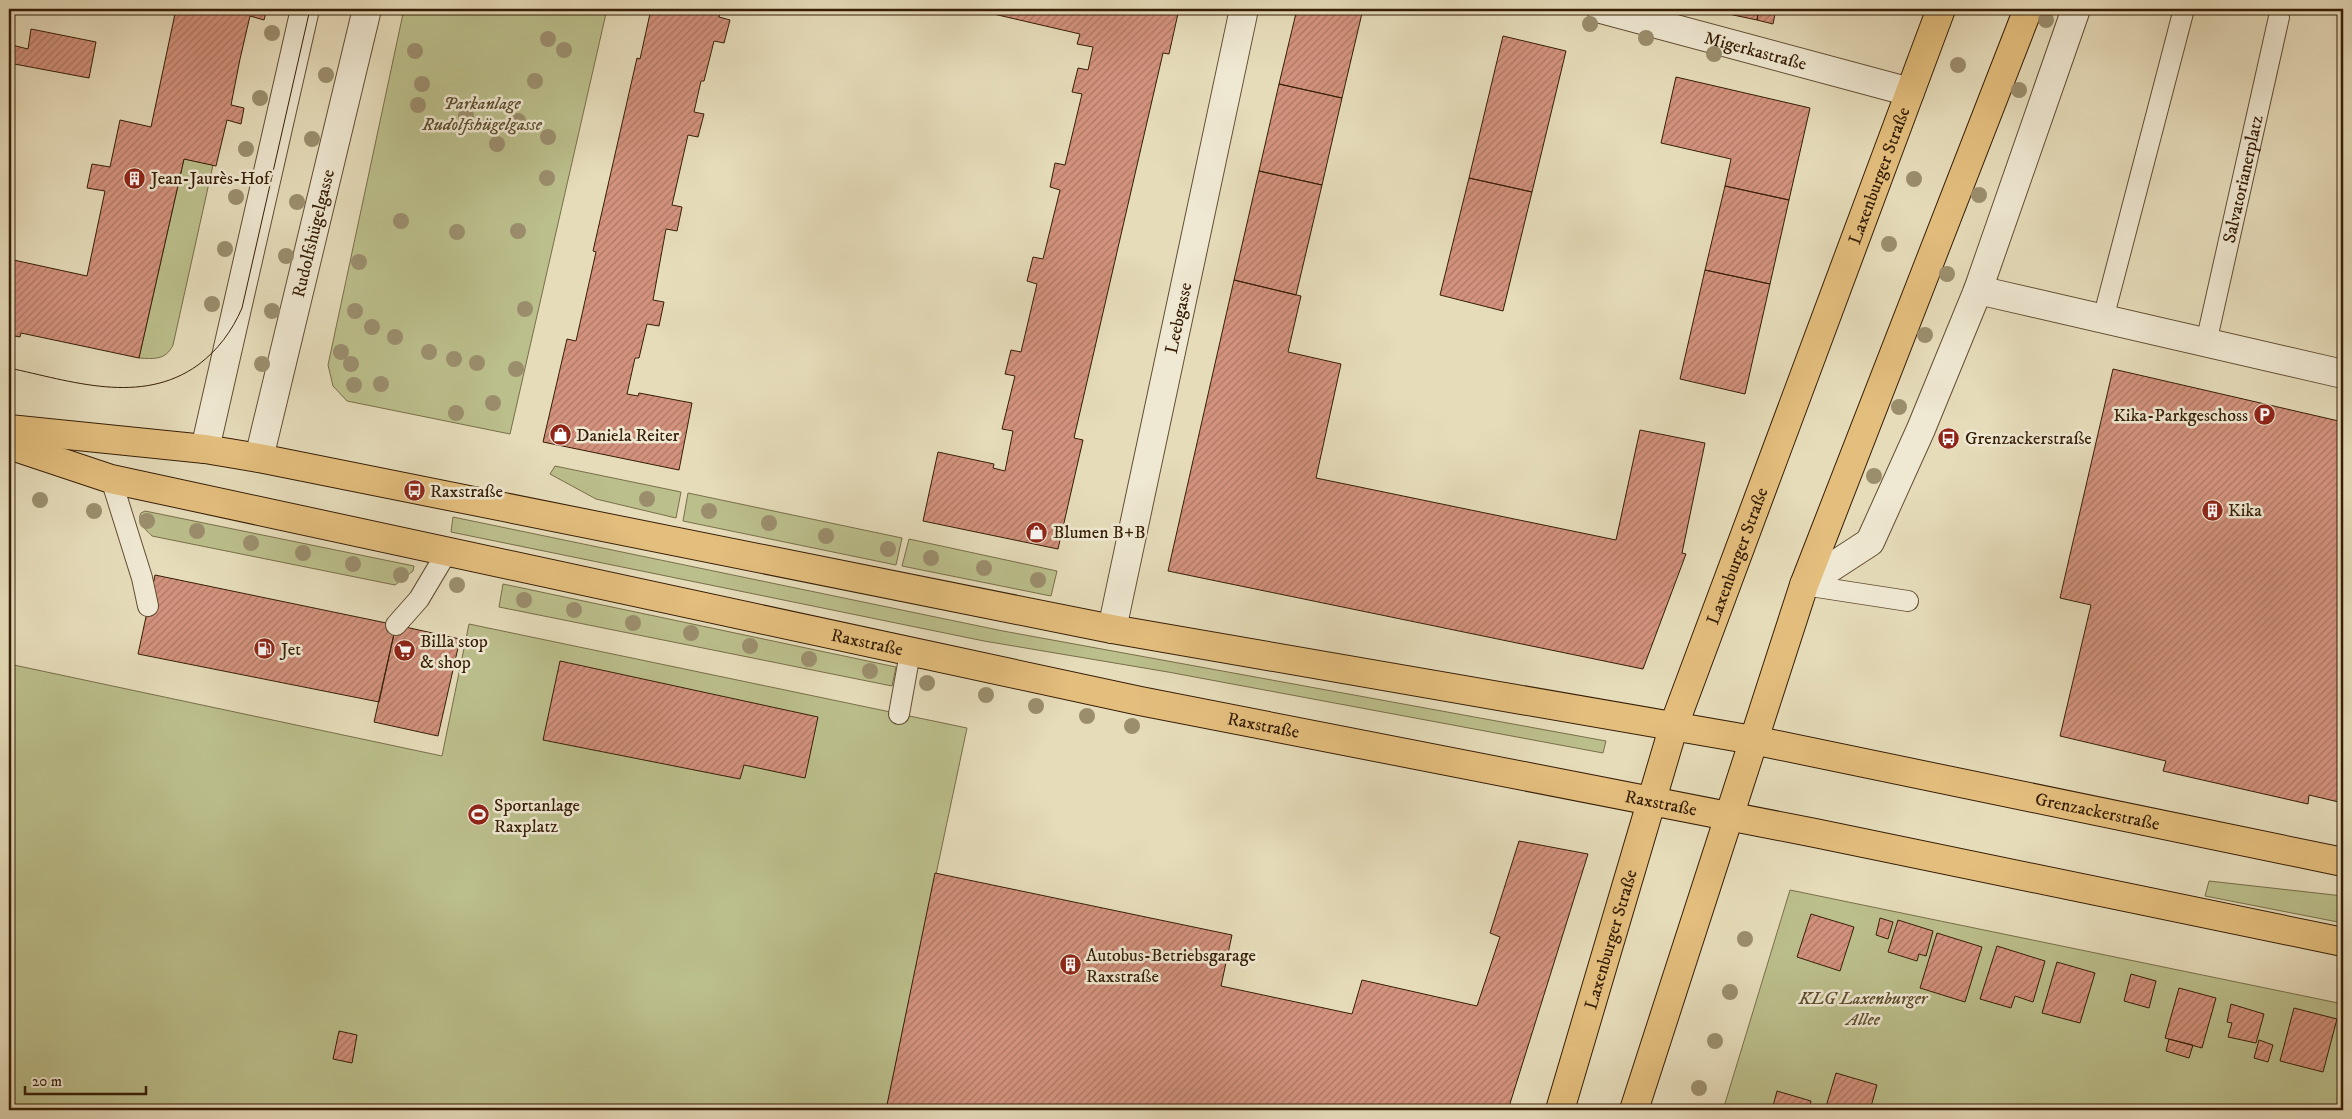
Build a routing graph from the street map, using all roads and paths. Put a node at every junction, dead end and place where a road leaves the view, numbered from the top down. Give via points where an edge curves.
1 (305, 9) edge
2 (367, 9) edge
3 (1244, 9) edge
4 (1601, 9) edge
5 (1941, 9) edge
6 (2028, 9) edge
7 (2076, 9) edge
8 (2184, 9) edge
9 (2279, 17) dead end
10 (1910, 92) junction
11 (1978, 290) junction
12 (2103, 319) junction
13 (2206, 343) junction
14 (2343, 374) edge
15 (9, 429) edge
16 (9, 445) edge
17 (205, 449) junction
18 (259, 458) junction
19 (111, 479) junction
20 (447, 552) junction
21 (1804, 585) junction
22 (1908, 601) dead end
23 (148, 606) dead end
24 (396, 625) dead end
25 (1112, 629) junction
26 (910, 653) junction
27 (899, 714) dead end
28 (1674, 725) junction
29 (1753, 740) junction
30 (1652, 803) junction
31 (1730, 818) junction
32 (2343, 862) edge
33 (2343, 942) edge
34 (1560, 1110) edge
35 (1634, 1110) edge

1 - 17 street
2 - 18 street, Rudolfshügelgasse
3 - 25 street, Leebgasse
4 - 10 street, Migerkastraße
5 - 10 main road, Laxenburger Straße
6 - 21 main road
7 - 11 street
8 - 12 lane
9 - 13 lane, Salvatorianerplatz
10 - 28 main road, Laxenburger Straße
11 - 12 street
11 - 21 street via 1921,430 1870,542
12 - 13 street
13 - 14 street
15 - 17 main road
16 - 19 main road, Raxstraße
17 - 18 main road
18 - 25 main road
19 - 20 main road, Raxstraße
19 - 23 lane
20 - 24 lane via 419,599
20 - 26 main road, Raxstraße
21 - 22 lane
21 - 29 main road
25 - 28 main road
26 - 27 lane
26 - 30 main road, Raxstraße
28 - 29 main road, Grenzackerstraße
28 - 30 main road, Laxenburger Straße
29 - 31 main road
29 - 32 main road, Grenzackerstraße
30 - 31 main road, Raxstraße
30 - 34 main road, Laxenburger Straße
31 - 33 main road
31 - 35 main road

